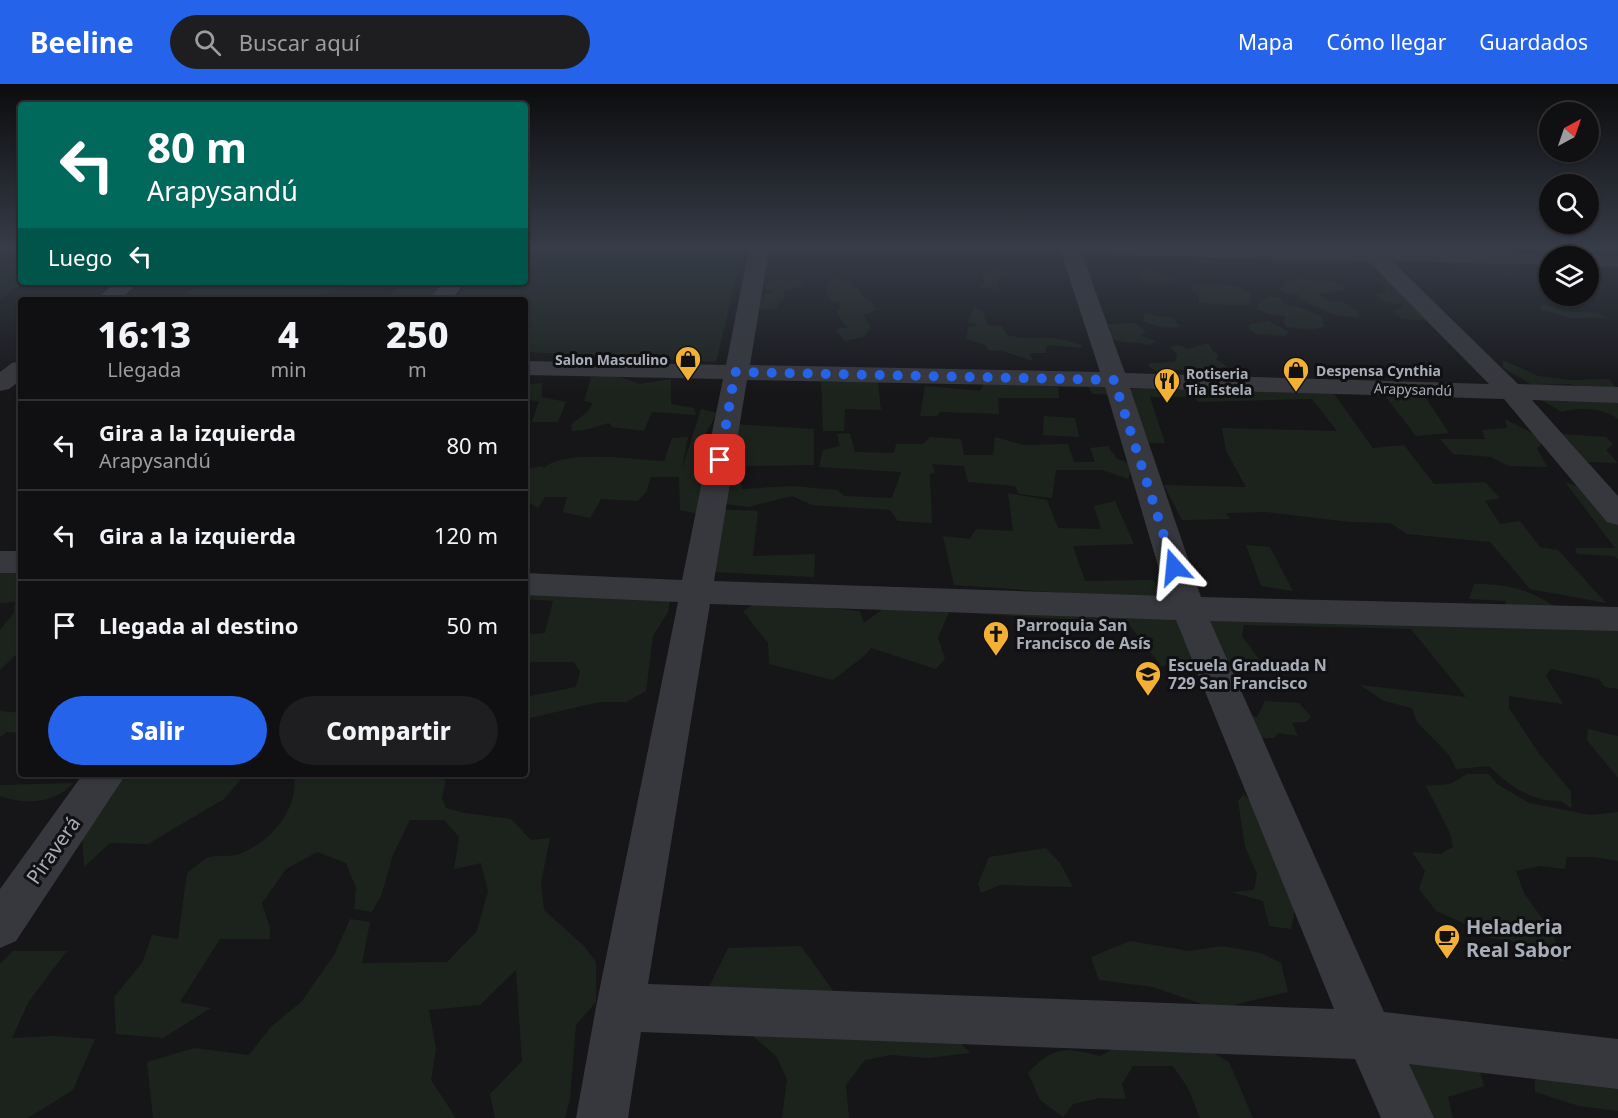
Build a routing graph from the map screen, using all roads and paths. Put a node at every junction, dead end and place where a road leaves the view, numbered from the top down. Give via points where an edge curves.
1 (750, 297) edge
2 (1086, 297) edge
3 (1417, 297) edge
4 (0, 352) edge
5 (18, 352) edge
6 (528, 368) edge
7 (18, 370) edge
8 (735, 372) junction
9 (1114, 380) junction
10 (0, 384) edge
11 (1512, 392) junction
12 (1618, 395) edge
13 (1618, 515) edge
14 (0, 562) edge
15 (18, 562) edge
16 (528, 584) edge
17 (696, 592) junction
18 (1188, 609) junction
19 (1618, 619) edge
20 (104, 777) edge
21 (0, 926) edge
22 (620, 1007) junction
23 (1369, 1035) junction
24 (1618, 1064) edge
25 (602, 1118) edge
26 (1408, 1118) edge

1 - 8 street
2 - 9 street
3 - 11 street
4 - 5 street
6 - 8 street, Arapysandú
7 - 10 street
8 - 9 street, Arapysandú
8 - 17 street
9 - 11 street, Arapysandú
9 - 18 street
11 - 12 street, Arapysandú
11 - 13 street
14 - 15 street
16 - 17 street
17 - 18 street
17 - 22 street
18 - 19 street
18 - 23 street
20 - 21 street, Piraverá
22 - 23 street
22 - 25 street
23 - 24 street
23 - 26 street

